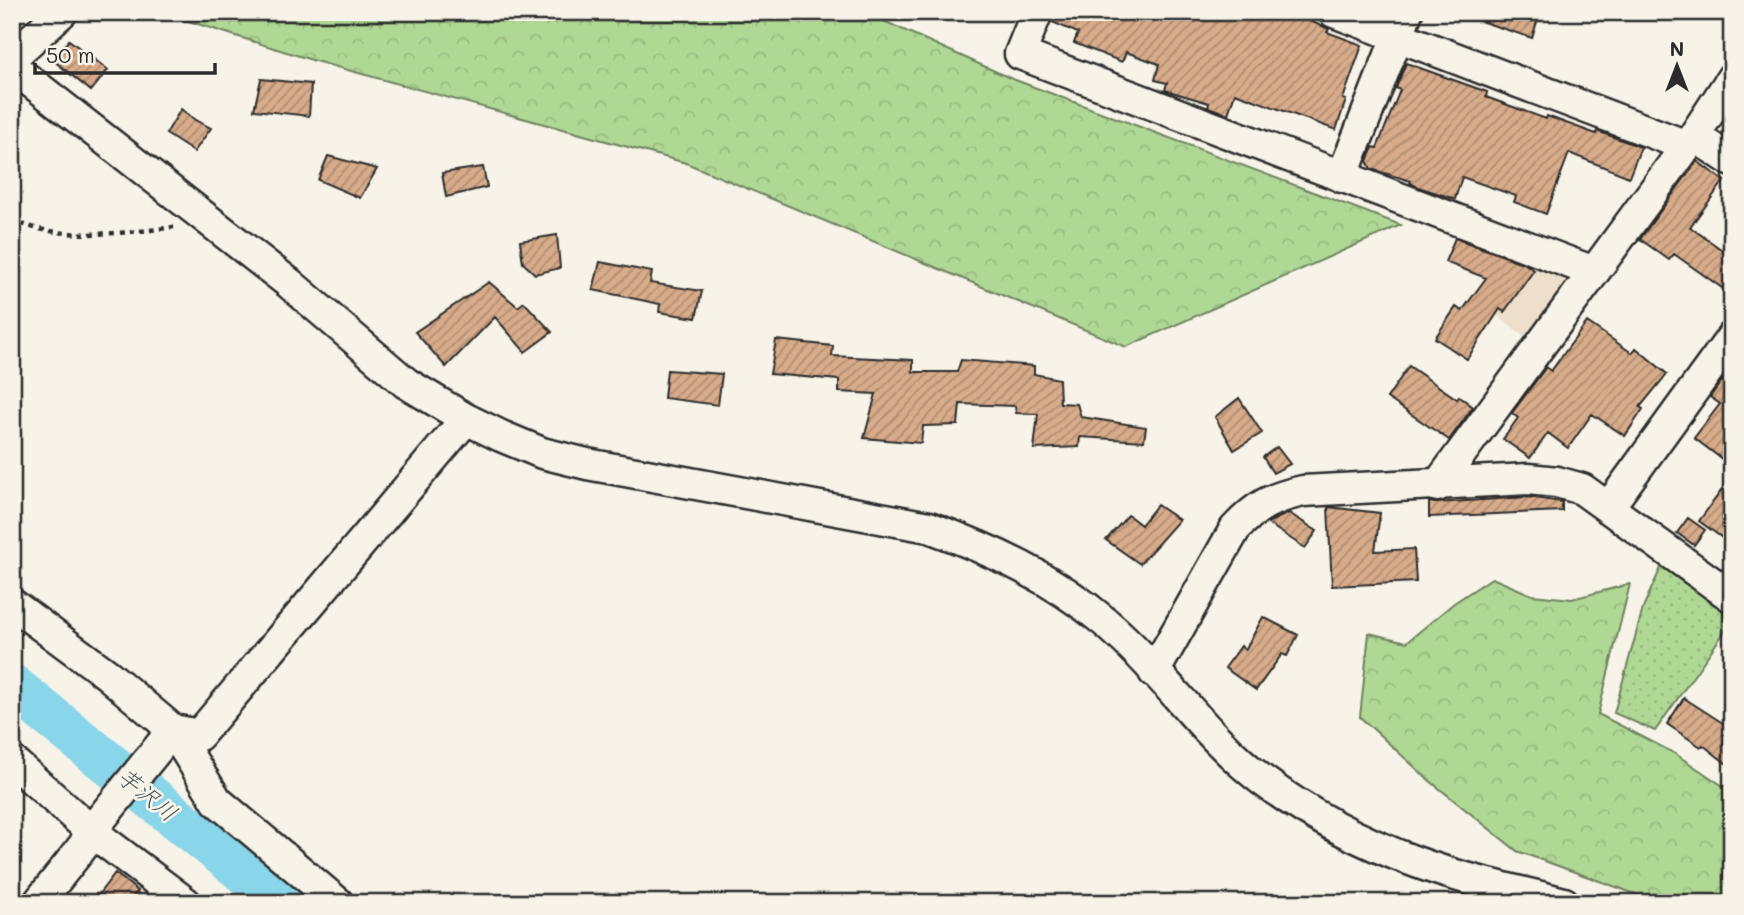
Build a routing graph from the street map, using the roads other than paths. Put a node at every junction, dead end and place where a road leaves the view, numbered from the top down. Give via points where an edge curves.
1 (62, 12) edge
2 (1037, 12) edge
3 (1334, 12) edge
4 (1403, 24) edge
5 (12, 57) edge
6 (12, 67) edge
7 (1732, 78) edge
8 (1690, 141) junction
9 (1732, 161) edge
10 (1342, 177) junction
11 (1594, 272) junction
12 (1732, 337) edge
13 (466, 419) junction
14 (1437, 486) junction
15 (1608, 508) junction
16 (1731, 594) edge
17 (12, 604) edge
18 (1154, 672) junction
19 (173, 730) junction
20 (12, 761) edge
21 (91, 831) junction
22 (38, 903) edge
23 (186, 903) edge
24 (338, 903) edge
25 (1564, 903) edge

1 - 5 street
2 - 10 street via 1020,54
3 - 4 street
4 - 8 street
4 - 10 street
6 - 13 street via 289,283 406,383
7 - 8 street
8 - 9 street
8 - 11 street
10 - 11 street
11 - 14 street
12 - 15 street
13 - 18 street via 542,453 587,464 929,527 966,540 1069,594 1106,623
13 - 19 street via 199,735
14 - 15 street via 1557,482 1582,489
14 - 18 street via 1303,491 1277,497 1253,510 1235,528
15 - 16 street
17 - 19 street
18 - 25 street via 1213,736 1261,779 1346,833 1418,863
19 - 21 street
19 - 24 street via 217,802
20 - 21 street
21 - 22 street
21 - 23 street

